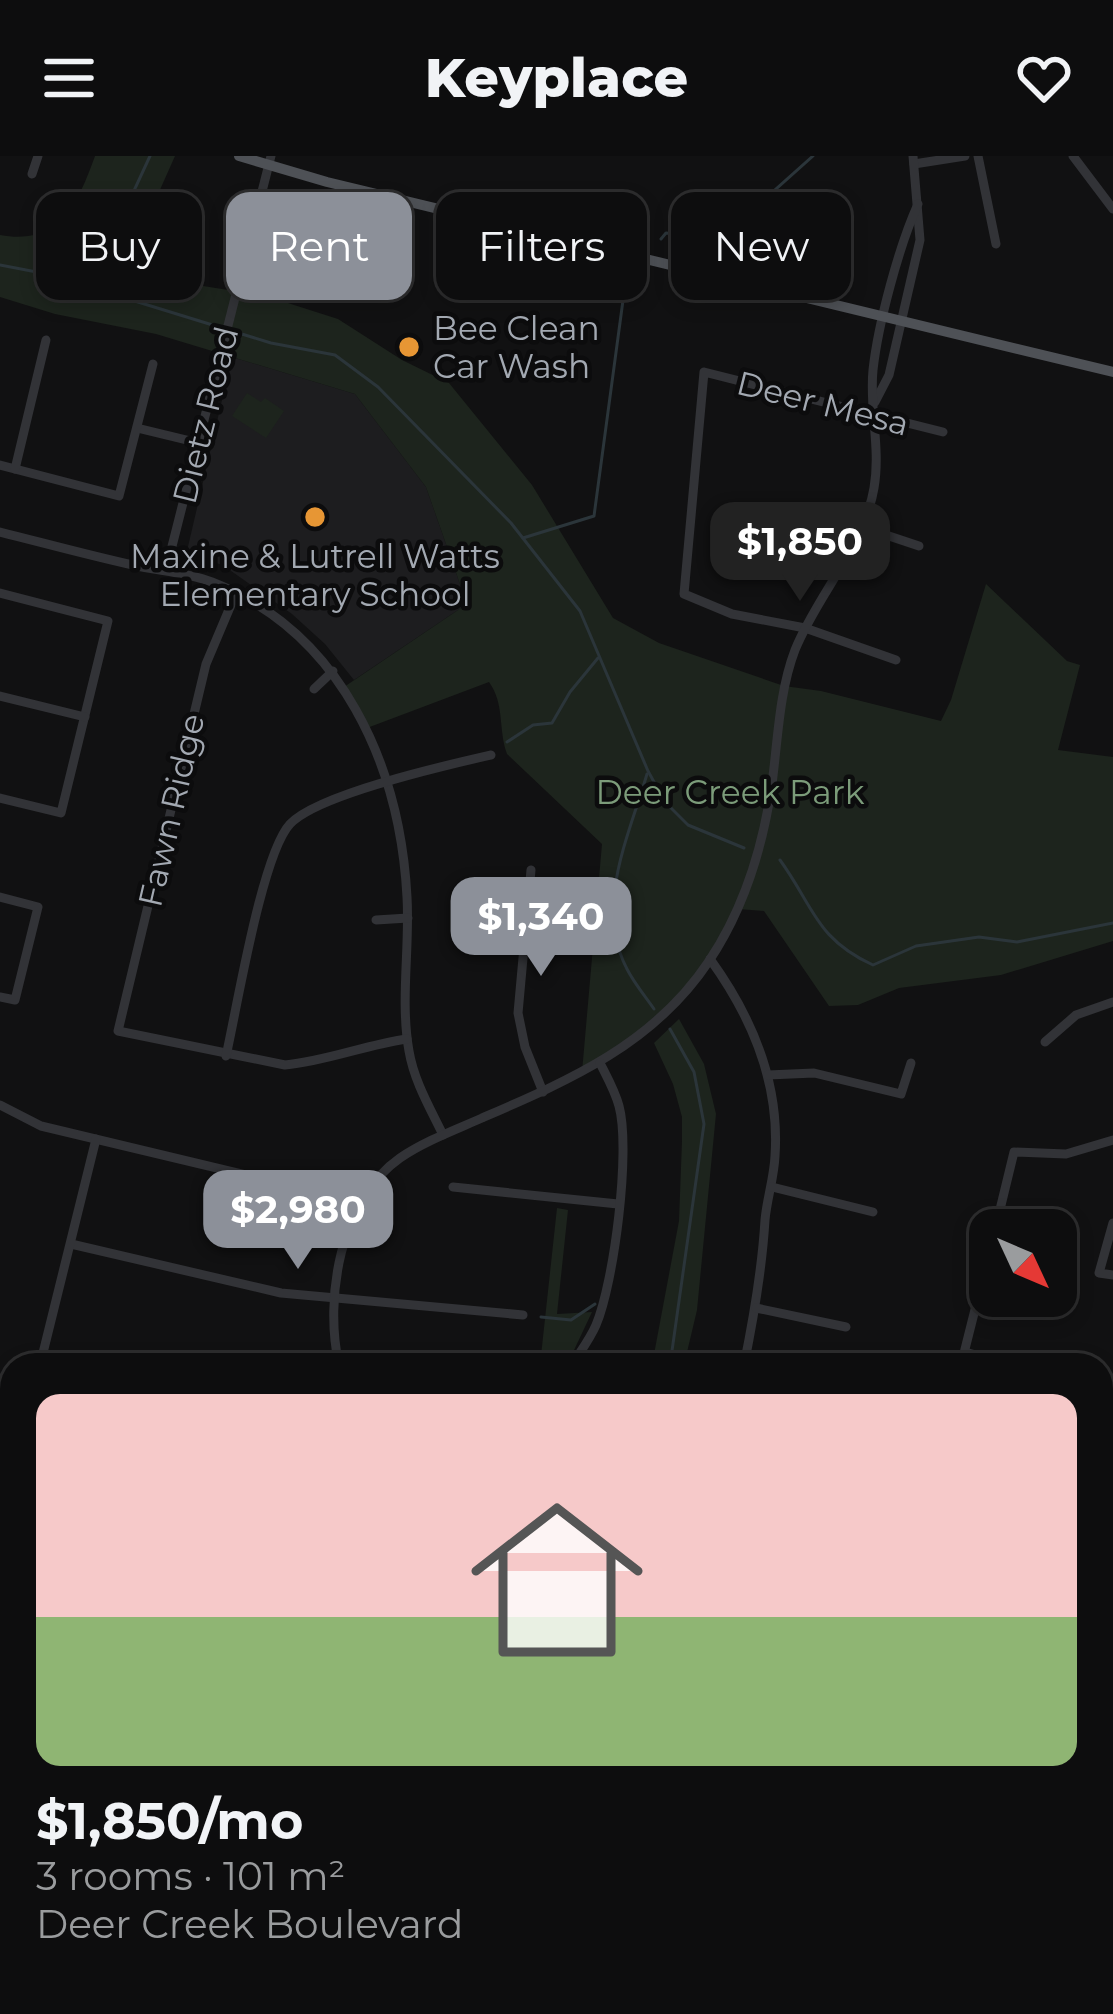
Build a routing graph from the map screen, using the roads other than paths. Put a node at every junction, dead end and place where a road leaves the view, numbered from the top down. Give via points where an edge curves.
1 (38, 156) edge
2 (239, 156) edge
3 (965, 156) edge
4 (977, 156) edge
5 (1073, 156) edge
6 (270, 160) edge
7 (914, 160) edge
8 (32, 174) dead end
9 (918, 204) junction
10 (1113, 209) edge
11 (996, 244) dead end
12 (885, 316) junction
13 (902, 320) junction
14 (46, 340) dead end
15 (153, 364) dead end
16 (1113, 372) edge
17 (875, 402) junction
18 (876, 418) junction
19 (136, 428) junction
20 (943, 432) dead end
21 (199, 443) junction
22 (0, 465) edge
23 (14, 469) junction
24 (836, 524) dead end
25 (862, 527) junction
26 (0, 532) edge
27 (920, 546) dead end
28 (166, 570) junction
29 (0, 593) edge
30 (236, 593) junction
31 (805, 628) junction
32 (896, 660) dead end
33 (333, 671) junction
34 (314, 689) dead end
35 (0, 696) edge
36 (85, 717) junction
37 (491, 755) dead end
38 (386, 784) junction
39 (0, 798) edge
40 (531, 870) dead end
41 (0, 897) edge
42 (408, 918) junction
43 (376, 920) dead end
44 (710, 959) junction
45 (0, 997) edge
46 (1113, 1002) edge
47 (407, 1040) junction
48 (1045, 1042) dead end
49 (226, 1056) junction
50 (600, 1063) junction
51 (911, 1063) dead end
52 (768, 1075) junction
53 (543, 1092) junction
54 (0, 1106) edge
55 (442, 1136) junction
56 (96, 1139) junction
57 (1113, 1140) edge
58 (453, 1187) dead end
59 (772, 1187) junction
60 (366, 1196) junction
61 (618, 1204) junction
62 (1000, 1209) edge
63 (873, 1213) dead end
64 (1113, 1223) edge
65 (70, 1244) junction
66 (1113, 1275) edge
67 (334, 1298) junction
68 (756, 1308) junction
69 (523, 1316) dead end
70 (973, 1317) edge
71 (846, 1327) dead end
72 (964, 1352) joint
73 (43, 1353) edge
74 (339, 1353) edge
75 (579, 1353) edge
76 (747, 1353) edge
77 (968, 1353) edge

1 - 8 street
2 - 6 main road
3 - 7 street
4 - 11 street
5 - 10 street
6 - 12 main road
6 - 21 street, Dietz Road
7 - 9 street
9 - 12 street
9 - 13 street via 920,240
12 - 13 main road
12 - 17 street
13 - 16 main road
13 - 17 street
14 - 23 street
15 - 19 street
17 - 18 street
18 - 20 street, Deer Mesa
18 - 25 street via 875,484
18 - 31 street, Deer Mesa via 704,372 684,594 758,622
19 - 21 street
19 - 23 street via 119,496
21 - 28 street, Dietz Road
22 - 23 street
24 - 25 street
25 - 27 street
25 - 31 street
26 - 28 street
28 - 30 street
29 - 36 street via 108,621
30 - 33 street via 282,622
30 - 49 street, Fawn Ridge via 206,664 118,1031
31 - 32 street
31 - 44 street via 784,686 760,851
33 - 34 street
33 - 38 street via 365,724
35 - 36 street
36 - 39 street via 62,813
37 - 38 street
38 - 42 street
38 - 49 street via 317,806 281,835
40 - 53 street via 518,1013
41 - 45 street via 38,907 15,1000
42 - 43 street
42 - 47 street
44 - 50 street via 649,1030
44 - 52 street via 745,1014
46 - 48 street via 1076,1015
47 - 49 street via 306,1063
47 - 55 street
50 - 53 street
50 - 61 street via 623,1132
51 - 52 street via 901,1094 814,1073
52 - 59 street
53 - 55 street
54 - 56 street
55 - 60 street via 399,1159
56 - 60 street
56 - 65 street
57 - 62 street via 1066,1154 1014,1152
58 - 61 street
59 - 63 street
59 - 68 street
60 - 67 street
61 - 75 street via 601,1309
64 - 66 street via 1099,1274
65 - 67 street via 245,1286
65 - 73 street
67 - 69 street
67 - 74 street
68 - 71 street
68 - 76 street
70 - 72 street
72 - 77 street

